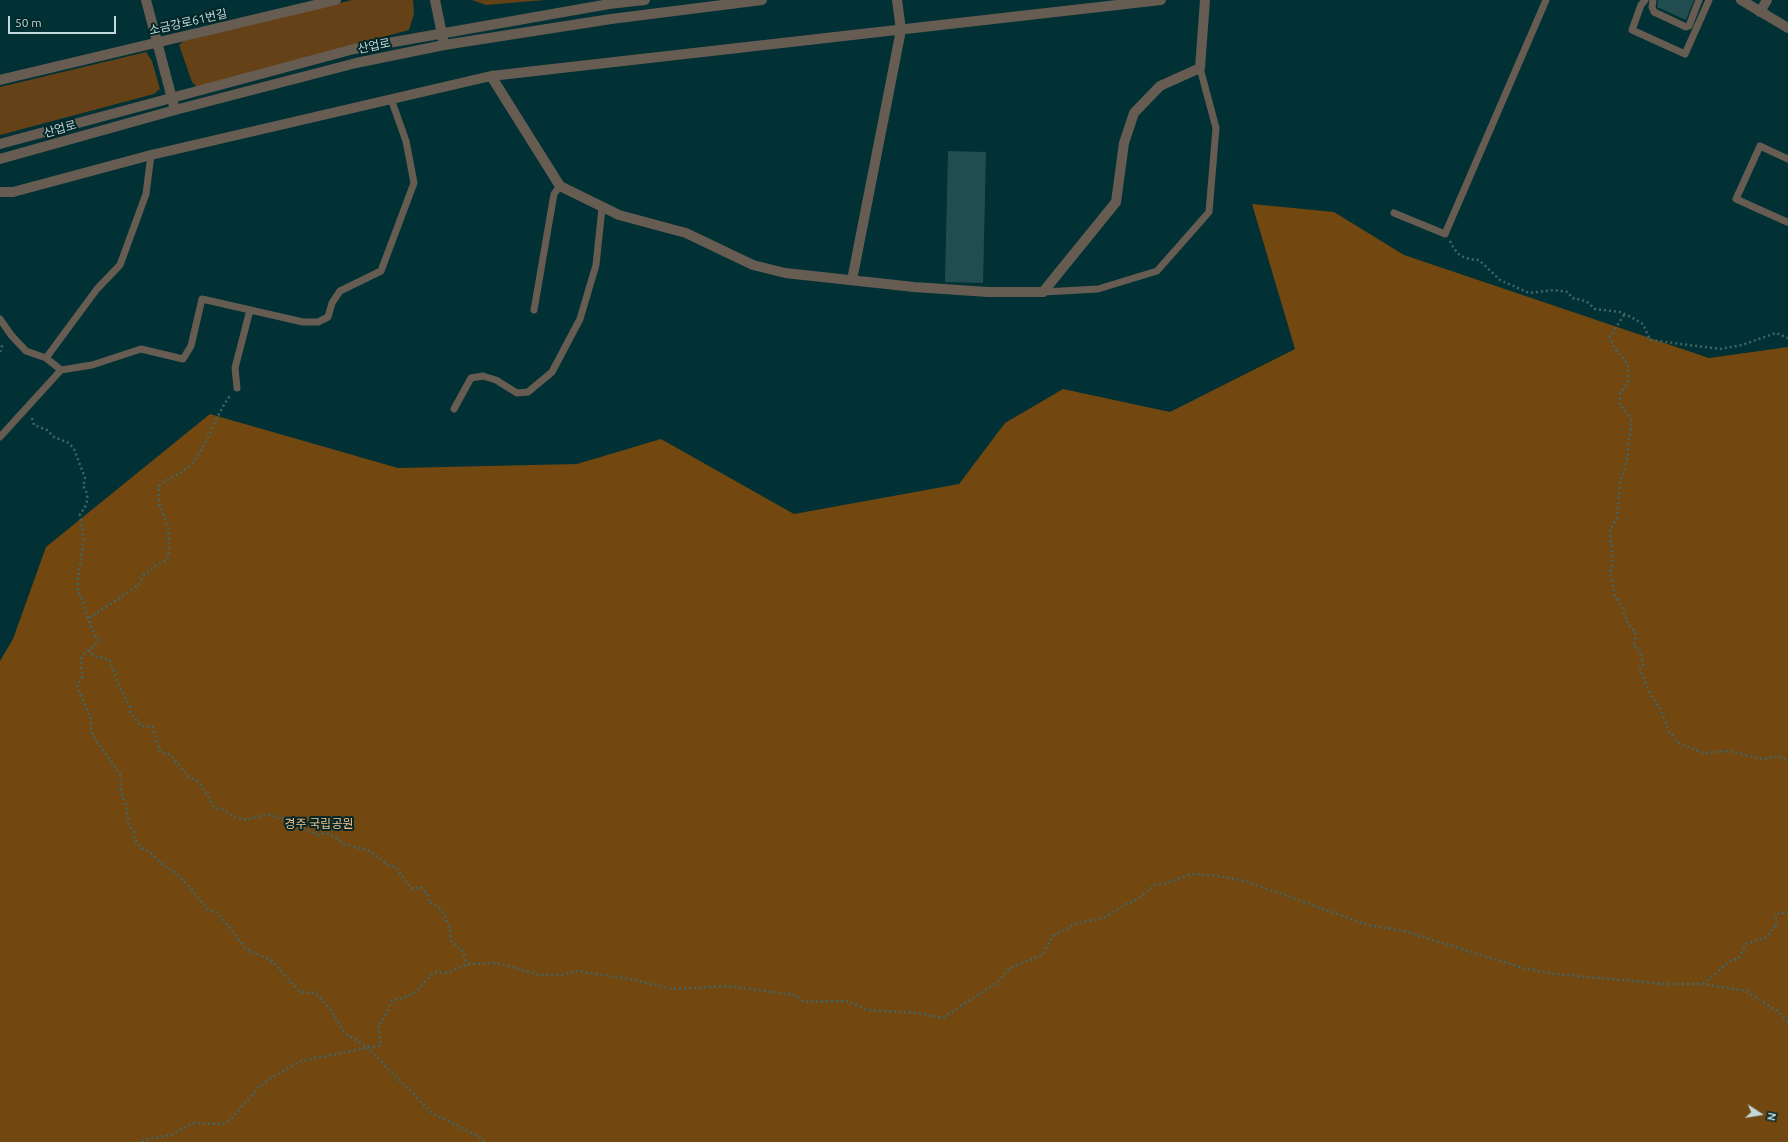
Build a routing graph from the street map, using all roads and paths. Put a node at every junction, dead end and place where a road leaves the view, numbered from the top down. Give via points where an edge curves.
1 (146, 0) edge
2 (335, 0) edge
3 (435, 0) edge
4 (645, 0) edge
5 (762, 0) edge
6 (897, 0) edge
7 (1161, 0) edge
8 (1205, 0) edge
9 (1546, 0) edge
10 (1645, 0) edge
11 (1653, 0) edge
12 (1700, 0) edge
13 (1709, 0) edge
14 (1741, 0) edge
15 (1766, 0) edge
16 (1760, 12) junction
17 (1788, 28) edge
18 (901, 30) junction
19 (442, 33) junction
20 (158, 43) junction
21 (444, 44) junction
22 (1200, 68) junction
23 (491, 76) junction
24 (0, 80) edge
25 (172, 98) junction
26 (391, 99) junction
27 (175, 110) junction
28 (0, 144) edge
29 (151, 154) junction
30 (0, 159) edge
31 (1788, 159) edge
32 (560, 186) junction
33 (0, 192) edge
34 (602, 208) junction
35 (1394, 213) dead end
36 (1787, 222) edge
37 (1445, 234) junction
38 (852, 280) junction
39 (1043, 292) junction
40 (250, 310) junction
41 (534, 310) dead end
42 (1624, 315) junction
43 (0, 319) edge
44 (1788, 338) edge
45 (46, 358) junction
46 (61, 370) junction
47 (237, 388) joint
48 (29, 404) junction
49 (454, 409) dead end
50 (0, 437) edge
51 (89, 618) junction
52 (88, 649) junction
53 (1788, 762) edge
54 (1788, 912) edge
55 (467, 964) junction
56 (1703, 984) junction
57 (1788, 1022) edge
58 (367, 1047) junction
59 (142, 1142) edge
60 (485, 1142) edge

1 - 20 street
2 - 20 street, 소금강로61번길
3 - 19 street
4 - 19 street, 산업로
5 - 21 street, 산업로
6 - 18 street
7 - 18 street
8 - 22 street
9 - 37 lane
10 - 13 lane via 1632,30 1685,54
11 - 12 lane via 1654,12 1686,27 1689,26
14 - 16 street
15 - 16 street
16 - 17 street
18 - 23 street
18 - 38 street
19 - 21 street
19 - 25 street, 산업로 via 354,49
20 - 24 street, 소금강로61번길
20 - 25 street
21 - 27 street, 산업로 via 356,63
22 - 39 street via 1160,86 1134,113 1124,143 1116,202
22 - 39 lane via 1216,128 1209,212 1157,271 1098,289
23 - 26 street
23 - 32 street
25 - 27 street
25 - 28 street, 산업로
26 - 29 street
26 - 40 lane via 406,141 414,182 381,271 340,291 332,303 328,317 318,322 303,322
27 - 30 street, 산업로
29 - 33 street via 13,192
29 - 45 lane via 146,194 120,265 97,290
31 - 36 lane via 1760,146 1736,199
32 - 34 street
32 - 41 lane via 554,194
34 - 38 street via 686,233 753,265 786,273
34 - 49 lane via 596,265 588,292 580,318 552,372 528,392 516,394 496,380 483,376 471,378
35 - 37 lane
37 - 42 path via 1454,251 1466,259 1479,260 1505,283 1529,293 1554,290 1568,292 1572,298 1586,301 1595,309 1620,312
38 - 39 street via 988,292
40 - 46 lane via 202,299 191,346 183,359 141,349 92,365
40 - 47 lane via 235,368
42 - 44 path via 1643,324 1650,340 1720,348 1742,345 1776,333
42 - 53 path via 1610,337 1615,349 1628,364 1628,382 1620,394 1620,405 1631,418 1632,430 1628,443 1628,457 1620,483 1617,517 1610,531 1613,563 1610,572 1615,596 1628,625 1636,632 1634,646 1640,651 1643,665 1640,669 1677,742 1704,753 1728,751 1762,759 1779,756
43 - 45 lane via 26,351
45 - 46 lane
46 - 48 lane
47 - 51 path via 222,408 193,462 159,486 159,503 169,531 169,556 166,561 143,576 139,585
48 - 50 lane
48 - 51 path via 34,425 69,443 78,457 85,478 83,486 89,496 80,514 84,539 77,586
51 - 52 path via 98,640 95,646
52 - 55 path via 94,656 110,660 121,692 138,724 153,728 160,751 170,754 188,776 199,782 215,808 246,820 268,814 281,819 285,817 318,835 326,833 344,844 370,851 388,865 395,866 411,888 421,887 428,895 429,903 442,910 451,933 451,941 462,950
52 - 58 path via 80,664 83,675 77,686 91,719 91,730 120,774 120,790 127,809 129,826 134,832 134,840 189,886 207,909 218,913 246,949 271,960 300,992 315,993 328,1006 345,1033
54 - 56 path via 1777,914 1777,924 1767,937 1746,944 1739,958 1730,961
55 - 56 path via 498,963 518,971 540,975 562,975 577,971 673,989 728,986 795,995 804,1002 847,1001 867,1010 917,1013 942,1018 995,984 1010,968 1042,955 1053,936 1077,922 1104,918 1136,900 1157,884 1192,874 1245,881 1368,925 1404,931 1523,968 1555,974 1658,983
55 - 58 path via 447,973 435,972 417,992 406,998 392,1000 378,1025 381,1045
56 - 57 path via 1746,990 1777,1011
58 - 59 path via 301,1061 259,1087 232,1118 223,1124 193,1123 171,1136
58 - 60 path via 432,1113 480,1136

